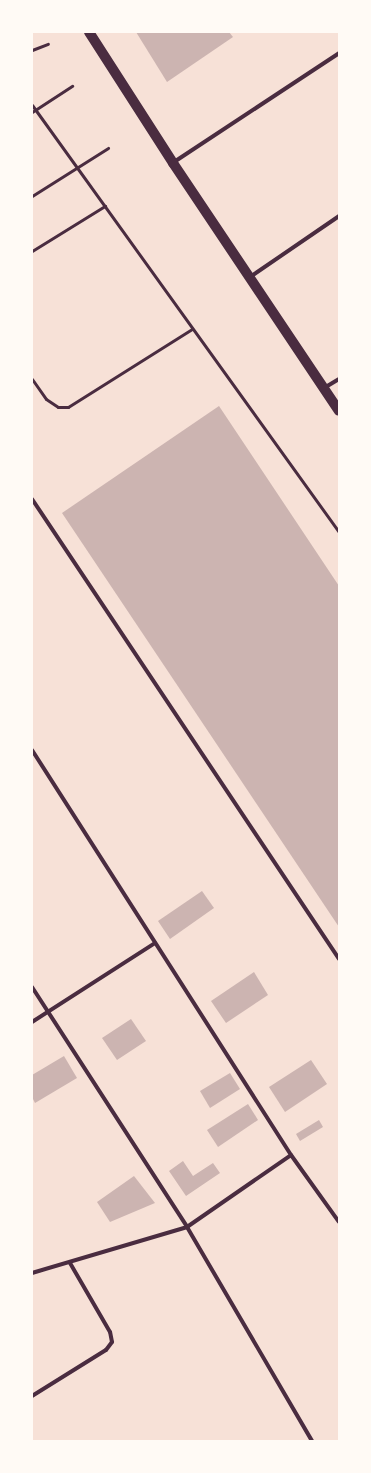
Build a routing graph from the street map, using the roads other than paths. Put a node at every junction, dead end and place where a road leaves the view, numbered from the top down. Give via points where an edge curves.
1 (89, 32) edge
2 (48, 44) dead end
3 (32, 50) edge
4 (339, 53) edge
5 (72, 86) dead end
6 (32, 105) edge
7 (34, 111) edge
8 (108, 148) dead end
9 (173, 163) junction
10 (77, 168) junction
11 (32, 196) edge
12 (104, 206) junction
13 (339, 216) edge
14 (32, 251) edge
15 (250, 278) junction
16 (192, 329) junction
17 (32, 379) edge
18 (339, 379) edge
19 (324, 389) junction
20 (339, 412) edge
21 (32, 499) edge
22 (339, 532) edge
23 (32, 750) edge
24 (155, 943) junction
25 (339, 959) edge
26 (32, 987) edge
27 (48, 1013) junction
28 (32, 1022) edge
29 (291, 1155) junction
30 (339, 1222) edge
31 (187, 1227) junction
32 (70, 1263) junction
33 (32, 1273) edge
34 (32, 1396) edge
35 (312, 1441) edge

1 - 9 main road
2 - 3 lane
4 - 9 street
5 - 7 lane
6 - 7 lane
7 - 10 lane
8 - 10 lane
9 - 15 main road
10 - 11 lane
10 - 12 lane
12 - 14 lane
12 - 16 lane
13 - 15 street
15 - 19 main road
16 - 17 lane via 68,407 58,407 46,399
16 - 22 lane
18 - 19 street
19 - 20 main road
21 - 25 street
23 - 24 street
24 - 27 street
24 - 29 street
26 - 27 street
27 - 28 street
27 - 31 street
29 - 30 street
29 - 31 street
31 - 32 street
31 - 35 street
32 - 33 street
32 - 34 street via 110,1332 112,1342 106,1350

